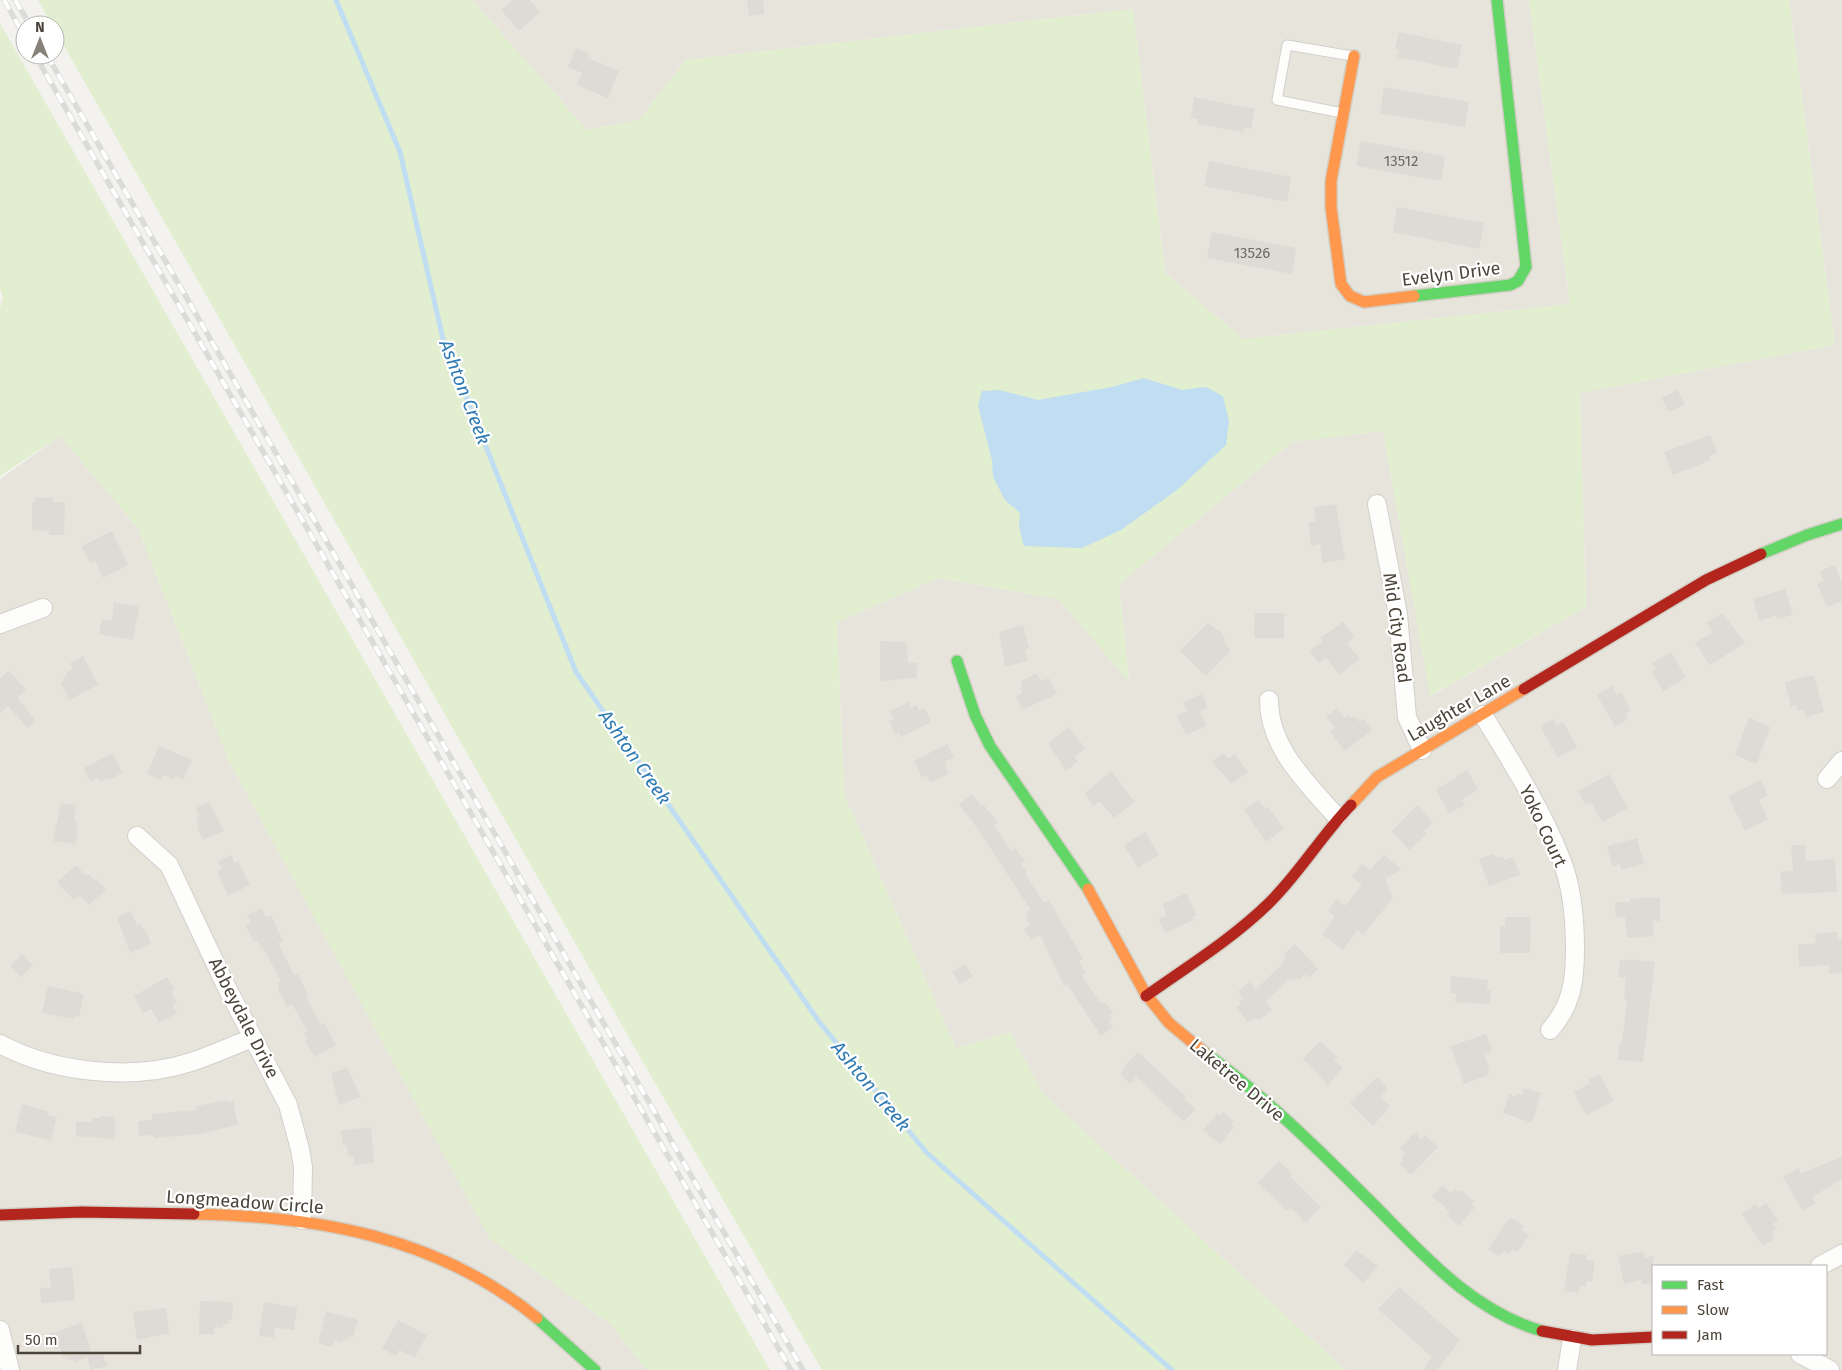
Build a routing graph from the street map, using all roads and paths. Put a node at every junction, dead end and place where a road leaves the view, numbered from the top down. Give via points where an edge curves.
1 (1497, 0) edge
2 (1354, 56) joint
3 (1342, 113) junction
4 (1377, 504) dead end
5 (1842, 524) edge
6 (43, 608) dead end
7 (0, 624) edge
8 (957, 661) dead end
9 (1269, 700) dead end
10 (1483, 715) junction
11 (1422, 750) junction
12 (1842, 761) edge
13 (1827, 779) dead end
14 (1337, 817) junction
15 (136, 836) dead end
16 (1146, 996) junction
17 (1550, 1030) dead end
18 (252, 1038) junction
19 (0, 1044) edge
20 (0, 1215) edge
21 (302, 1220) junction
22 (1842, 1254) edge
23 (1822, 1265) edge
24 (0, 1330) edge
25 (1652, 1337) edge
26 (1572, 1339) junction
27 (1802, 1355) edge
28 (10, 1370) edge
29 (596, 1370) edge
30 (1567, 1370) edge
31 (1830, 1370) edge

1 - 3 street, Evelyn Drive via 1526,267 1518,281 1510,286 1364,302 1346,293 1341,284 1331,208 1331,181
2 - 3 street, Evelyn Drive
2 - 3 lane via 1288,46 1277,100
4 - 11 street, Mid City Road via 1398,614 1407,717
5 - 10 street, Laughter Lane via 1751,557 1706,580
6 - 7 street
8 - 16 street, Laketree Drive via 973,711 989,745 1059,843
9 - 14 street via 1272,728 1278,742 1295,768
10 - 11 street, Laughter Lane
10 - 17 street, Yoko Court via 1535,804 1562,860 1571,895 1575,932 1574,986 1568,1003
11 - 14 street, Laughter Lane via 1377,777
12 - 13 street
14 - 16 street, Laughter Lane via 1292,878 1268,904 1247,923
15 - 18 street, Abbeydale Drive via 169,865
16 - 26 street, Laketree Drive via 1169,1023 1259,1095 1442,1274 1468,1295 1520,1325
18 - 19 street via 190,1063 115,1073 47,1062
18 - 21 street, Abbeydale Drive via 288,1105 294,1123 303,1167
20 - 21 street, Longmeadow Circle via 109,1212
21 - 29 street, Longmeadow Circle via 406,1246 481,1279 547,1325
22 - 23 street
24 - 28 street
25 - 26 street, Laketree Drive via 1627,1341
26 - 30 street
27 - 31 street

